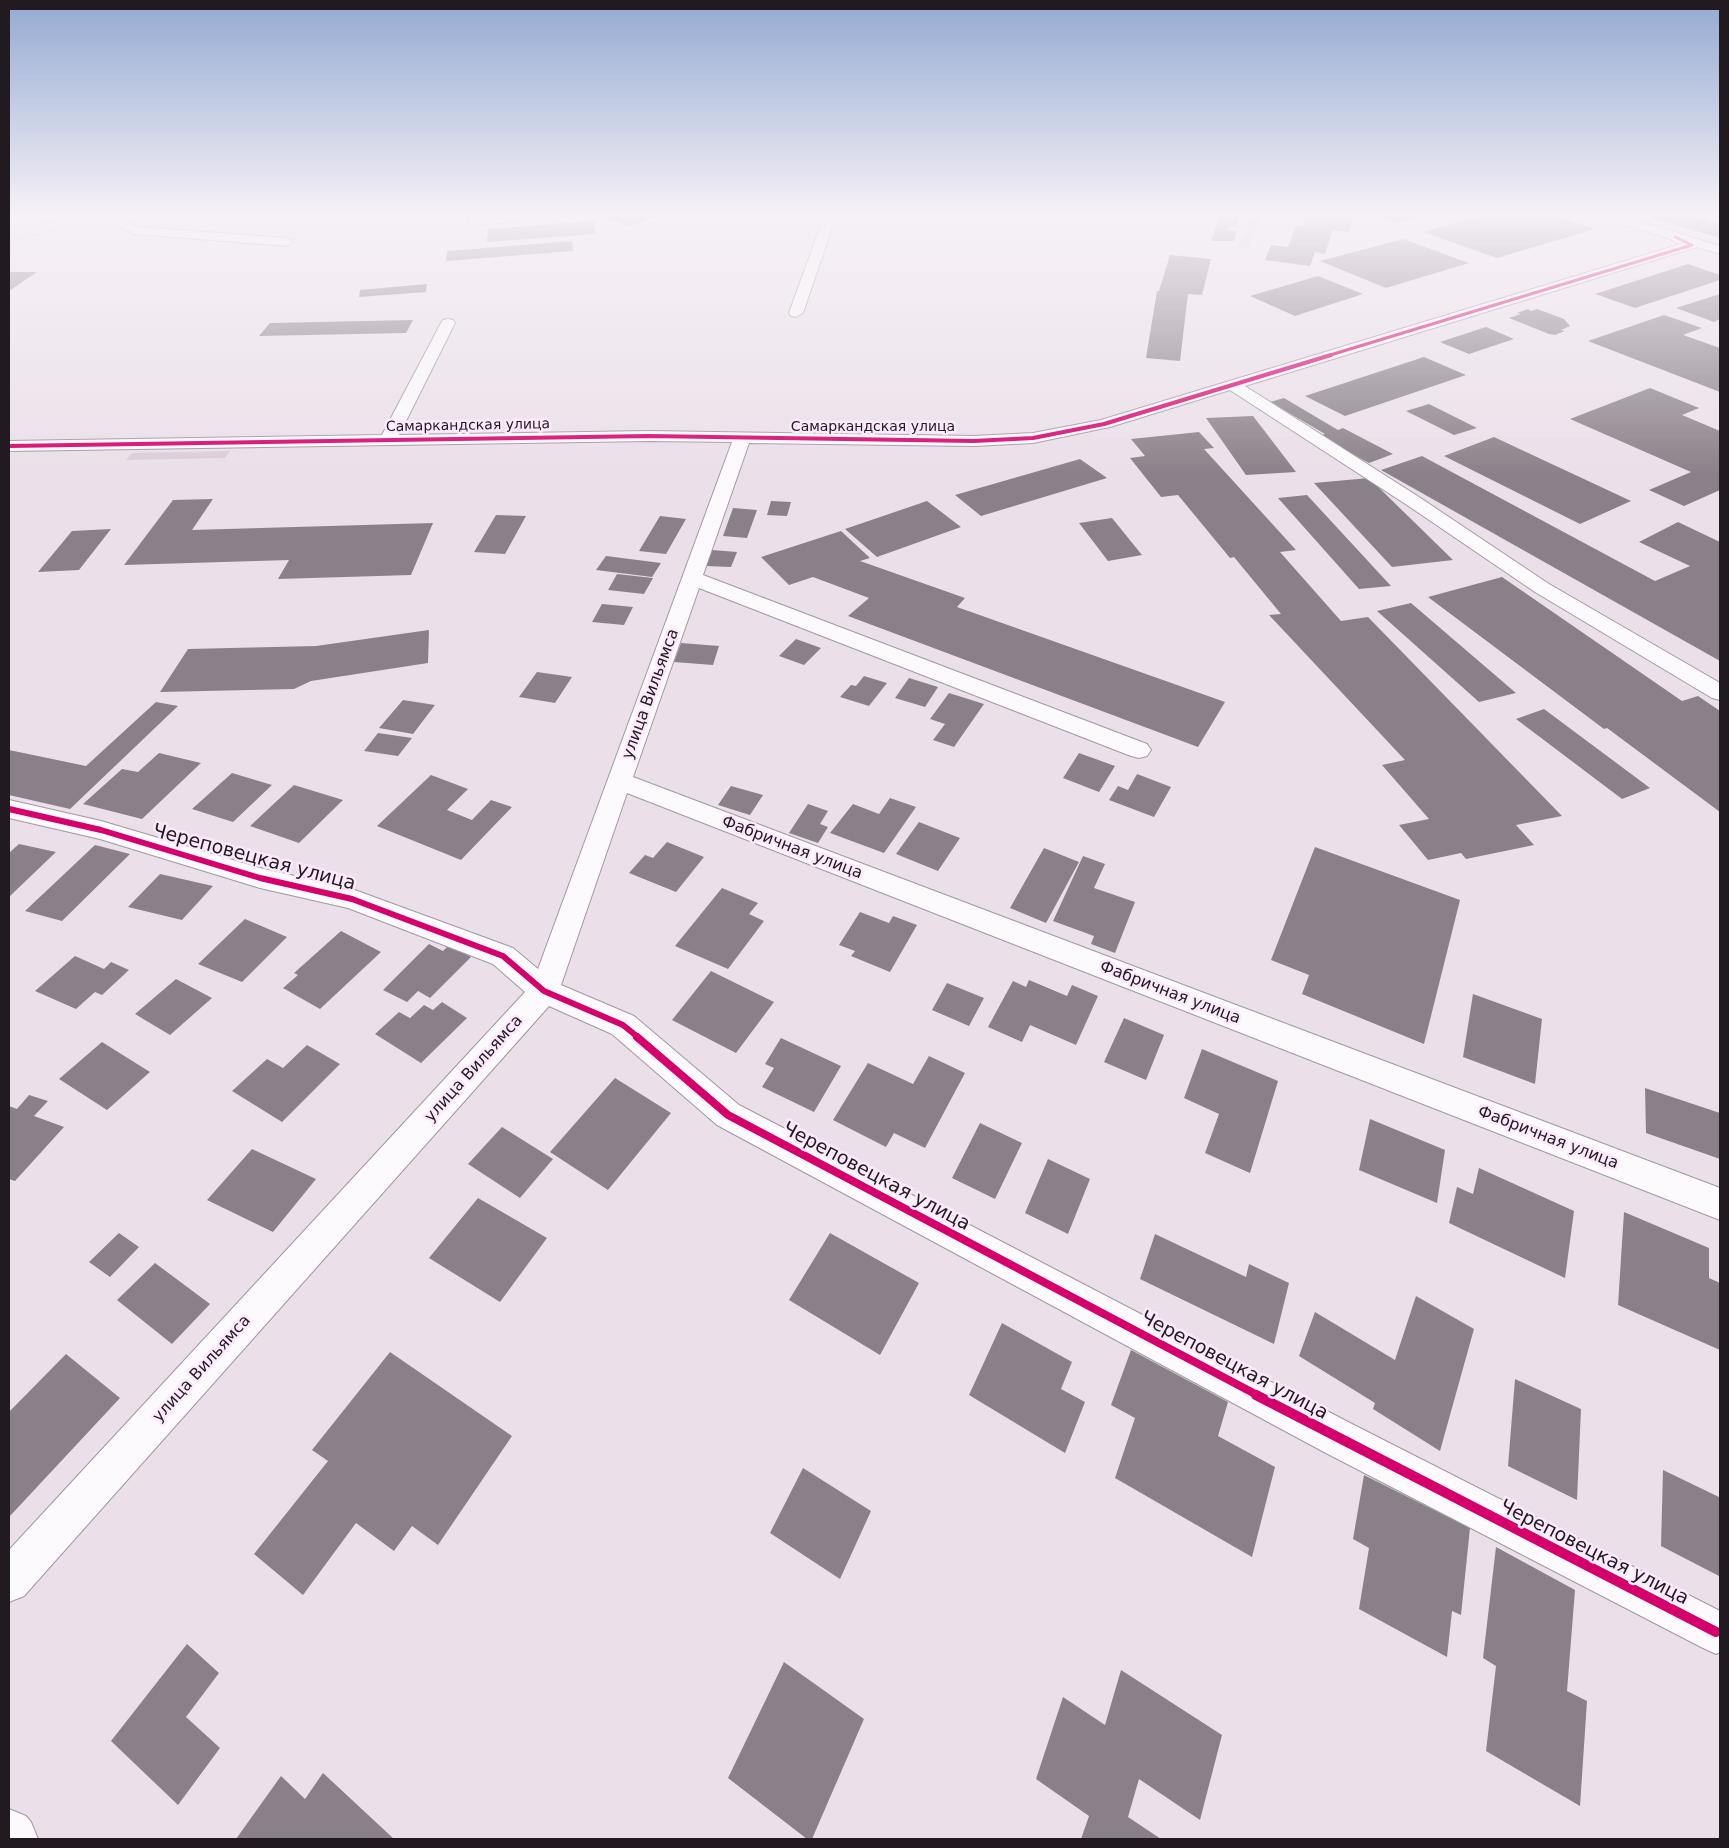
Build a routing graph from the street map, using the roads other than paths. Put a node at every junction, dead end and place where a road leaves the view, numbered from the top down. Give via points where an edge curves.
1 (800, 302) edge
2 (1502, 302) edge
3 (796, 313) dead end
4 (448, 323) dead end
5 (1231, 384) junction
6 (742, 439) junction
7 (388, 440) junction
8 (9, 446) edge
9 (692, 578) junction
10 (1720, 693) edge
11 (1139, 750) dead end
12 (620, 781) junction
13 (9, 809) edge
14 (544, 991) junction
15 (1720, 1204) edge
16 (9, 1581) edge
17 (1716, 1632) dead end
18 (9, 1833) edge
19 (14, 1839) edge

1 - 3 street
2 - 5 street, Самаркандская улица
4 - 7 street
5 - 6 street, Самаркандская улица via 1104,424 1033,438
5 - 10 street via 1542,588
6 - 7 street, Самаркандская улица via 649,436
6 - 9 street, улица Вильямса
7 - 8 street, Самаркандская улица
9 - 11 street
9 - 12 street, улица Вильямса
12 - 14 street, улица Вильямса
12 - 15 street, Фабричная улица
13 - 14 street, Череповецкая улица via 100,830 260,878 352,899 503,956
14 - 16 street, улица Вильямса
14 - 17 street, Череповецкая улица via 623,1025 728,1115 1338,1438
18 - 19 street

